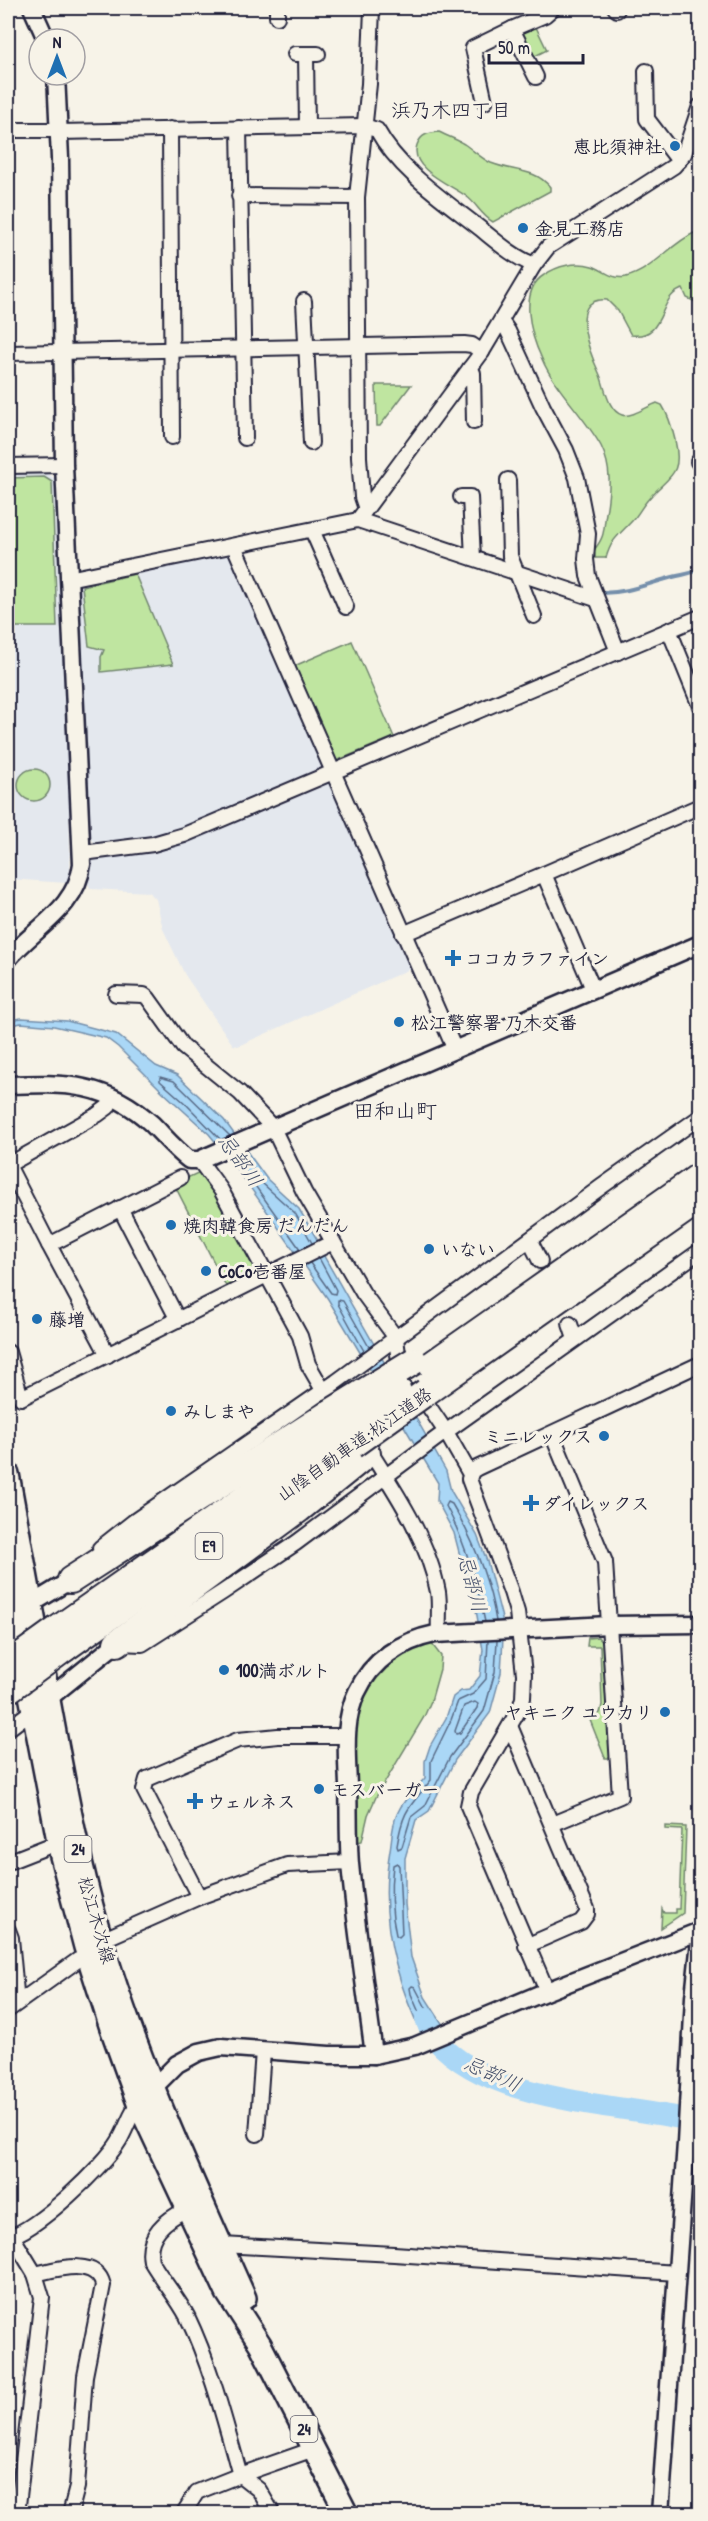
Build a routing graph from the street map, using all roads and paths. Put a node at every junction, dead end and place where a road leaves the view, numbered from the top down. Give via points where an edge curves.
1 (32, 8) edge
2 (372, 8) edge
3 (553, 8) edge
4 (41, 27) edge
5 (512, 29) junction
6 (306, 54) dead end
7 (646, 72) dead end
8 (536, 77) dead end
9 (57, 87) edge
10 (485, 102) dead end
11 (700, 106) edge
12 (364, 126) junction
13 (307, 127) junction
14 (239, 128) junction
15 (170, 129) junction
16 (8, 130) edge
17 (59, 131) junction
18 (679, 161) junction
19 (239, 196) junction
20 (357, 197) junction
21 (534, 265) junction
22 (304, 301) dead end
23 (501, 321) junction
24 (358, 345) junction
25 (306, 346) junction
26 (242, 347) junction
27 (172, 350) junction
28 (63, 351) junction
29 (8, 352) edge
30 (482, 352) junction
31 (470, 368) junction
32 (474, 422) dead end
33 (172, 437) dead end
34 (244, 438) dead end
35 (311, 442) dead end
36 (64, 465) junction
37 (8, 466) edge
38 (508, 480) dead end
39 (471, 496) dead end
40 (362, 514) junction
41 (312, 530) junction
42 (234, 546) junction
43 (472, 555) junction
44 (514, 569) junction
45 (68, 579) junction
46 (596, 599) junction
47 (346, 607) dead end
48 (534, 616) dead end
49 (700, 617) edge
50 (669, 630) junction
51 (618, 652) junction
52 (700, 706) edge
53 (333, 773) junction
54 (700, 806) edge
55 (83, 853) junction
56 (544, 874) junction
57 (403, 934) junction
58 (700, 947) edge
59 (8, 958) edge
60 (593, 989) junction
61 (116, 994) dead end
62 (455, 1050) junction
63 (8, 1085) edge
64 (112, 1096) junction
65 (700, 1117) edge
66 (267, 1131) junction
67 (203, 1159) junction
68 (8, 1165) edge
69 (700, 1176) edge
70 (180, 1178) dead end
71 (700, 1198) edge
72 (120, 1208) junction
73 (530, 1241) junction
74 (330, 1243) junction
75 (49, 1245) junction
76 (700, 1251) edge
77 (540, 1261) tunnel mouth
78 (269, 1272) junction
79 (178, 1320) junction
80 (570, 1324) tunnel mouth
81 (576, 1339) junction
82 (391, 1342) junction
83 (8, 1352) edge
84 (108, 1355) junction
85 (700, 1364) edge
86 (423, 1382) junction
87 (21, 1398) junction
88 (8, 1405) edge
89 (343, 1426) junction
90 (552, 1434) junction
91 (442, 1435) junction
92 (389, 1473) junction
93 (8, 1474) edge
94 (470, 1474) junction
95 (71, 1580) joint
96 (8, 1581) edge
97 (18, 1612) edge
98 (700, 1624) edge
99 (609, 1625) junction
100 (515, 1630) junction
101 (442, 1633) junction
102 (62, 1638) junction
103 (117, 1643) junction
104 (8, 1665) edge
105 (8, 1690) edge
106 (41, 1703) junction
107 (510, 1726) junction
108 (8, 1729) edge
109 (347, 1736) junction
110 (552, 1824) junction
111 (59, 1842) junction
112 (8, 1862) edge
113 (350, 1862) junction
114 (199, 1897) junction
115 (8, 1930) edge
116 (700, 1931) edge
117 (102, 1940) junction
118 (700, 1941) edge
119 (526, 1946) junction
120 (88, 1956) junction
121 (547, 1991) junction
122 (12, 2006) edge
123 (263, 2051) junction
124 (374, 2055) junction
125 (693, 2082) edge
126 (154, 2087) junction
127 (138, 2103) junction
128 (257, 2134) dead end
129 (187, 2209) junction
130 (10, 2236) edge
131 (222, 2245) junction
132 (677, 2273) junction
133 (35, 2274) junction
134 (260, 2344) junction
135 (314, 2449) junction
136 (240, 2475) junction
137 (17, 2514) edge
138 (70, 2514) edge
139 (183, 2514) edge
140 (273, 2514) edge
141 (347, 2514) edge
142 (660, 2514) edge

1 - 4 street
2 - 12 street
3 - 5 street
5 - 8 street
5 - 10 street via 472,48
6 - 13 street
7 - 18 street via 647,119
9 - 17 street
11 - 18 street
12 - 13 street
12 - 20 street
12 - 21 street via 377,130 387,148 431,190 517,258
13 - 14 street
14 - 15 street
14 - 19 street
15 - 17 street
15 - 27 street
16 - 17 street
17 - 28 street
18 - 21 street via 548,247
19 - 20 street
19 - 26 street
20 - 24 street
21 - 23 street
22 - 25 street
23 - 30 street
23 - 46 street via 577,478 588,534 586,567
24 - 25 street
24 - 30 street via 464,344
24 - 40 street
25 - 26 street
25 - 35 street
26 - 27 street
26 - 34 street
27 - 28 street
27 - 33 street
28 - 29 street
28 - 36 street
30 - 31 street
31 - 32 street
31 - 40 street
36 - 37 street
36 - 45 street
38 - 44 street via 510,556
39 - 43 street
40 - 41 street
40 - 43 street
41 - 42 street
41 - 47 street
42 - 45 street
42 - 53 street
43 - 44 street
44 - 46 street
44 - 48 street
45 - 55 street
46 - 51 street
49 - 50 street
50 - 51 street
50 - 52 street
51 - 53 street
53 - 55 street via 184,835 153,844
53 - 57 street
54 - 56 street
55 - 59 street via 80,878 70,899
56 - 57 street
56 - 60 street
57 - 62 street
58 - 60 street
60 - 62 street
61 - 66 street via 148,998 183,1047 240,1093
62 - 66 street
63 - 64 street via 74,1085
64 - 67 street via 152,1124 189,1160
64 - 68 street via 108,1107 97,1115
65 - 73 street
66 - 67 street
66 - 74 street
67 - 78 street
68 - 75 street
69 - 86 highway, 山陰自動車道;松江道路 / E9 via 479,1330
70 - 72 street
71 - 86 highway, 山陰自動車道;松江道路 / E9 via 531,1317
72 - 75 street
72 - 79 street
73 - 77 street
73 - 82 street
74 - 78 street
74 - 82 street
75 - 84 street
76 - 81 street
78 - 79 street
78 - 89 street via 300,1336 308,1364
79 - 84 street
80 - 81 street
81 - 91 street
82 - 89 street via 336,1382
82 - 91 street
83 - 87 street
84 - 87 street
85 - 90 street
86 - 89 highway, 山陰自動車道;松江道路 / E9, bridge
86 - 89 highway
87 - 88 street
89 - 92 street via 338,1401
89 - 95 highway
89 - 102 highway, 山陰自動車道;松江道路 / E9
89 - 103 highway via 299,1509
90 - 94 street
90 - 99 street via 602,1551
91 - 92 street
91 - 94 street
92 - 101 street via 430,1561
92 - 103 street via 296,1543 142,1644
93 - 97 main road, 松江木次線 / 24
94 - 100 street via 470,1485 511,1592
95 - 97 street
96 - 97 main road, 松江木次線 / 24
97 - 106 main road, 松江木次線 / 24
98 - 99 street
99 - 100 street
99 - 110 street via 620,1796
100 - 101 street
100 - 107 street via 524,1674 523,1698
101 - 109 street via 404,1644 377,1663 356,1694
102 - 104 highway, 山陰自動車道;松江道路 / E9, bridge
102 - 105 highway, 山陰自動車道;松江道路 / E9, bridge
103 - 106 street
106 - 108 street
106 - 111 main road, 松江木次線 / 24
106 - 117 main road, 松江木次線 / 24
107 - 110 street
107 - 119 street via 471,1792 468,1806
109 - 113 street
109 - 114 street via 238,1740 147,1779 144,1790
110 - 119 street via 587,1914 581,1922
111 - 112 street
111 - 120 main road, 松江木次線 / 24
113 - 114 street via 287,1865
113 - 124 street
114 - 117 street
115 - 122 street
116 - 121 street
117 - 126 main road, 松江木次線 / 24
118 - 125 street via 694,1997
119 - 121 street
120 - 122 street
120 - 127 main road, 松江木次線 / 24
121 - 124 street via 415,2046
123 - 124 street
123 - 126 street via 221,2047 199,2052 177,2064
123 - 128 street
125 - 132 street
126 - 127 street
126 - 131 main road, 松江木次線 / 24
127 - 129 main road, 松江木次線 / 24
127 - 130 street via 119,2142 100,2164 60,2204 36,2223
129 - 134 main road, 松江木次線 / 24 via 227,2292
129 - 136 street via 158,2230 149,2252 195,2336 216,2391
130 - 133 street
131 - 132 street
131 - 134 main road, 松江木次線 / 24
132 - 142 street
133 - 137 street via 42,2297 42,2317
133 - 138 street via 85,2268 97,2273 103,2285 85,2376 77,2487
134 - 135 main road, 松江木次線 / 24
135 - 136 street
135 - 141 main road, 松江木次線 / 24
136 - 139 street via 197,2492
136 - 140 street via 259,2490

